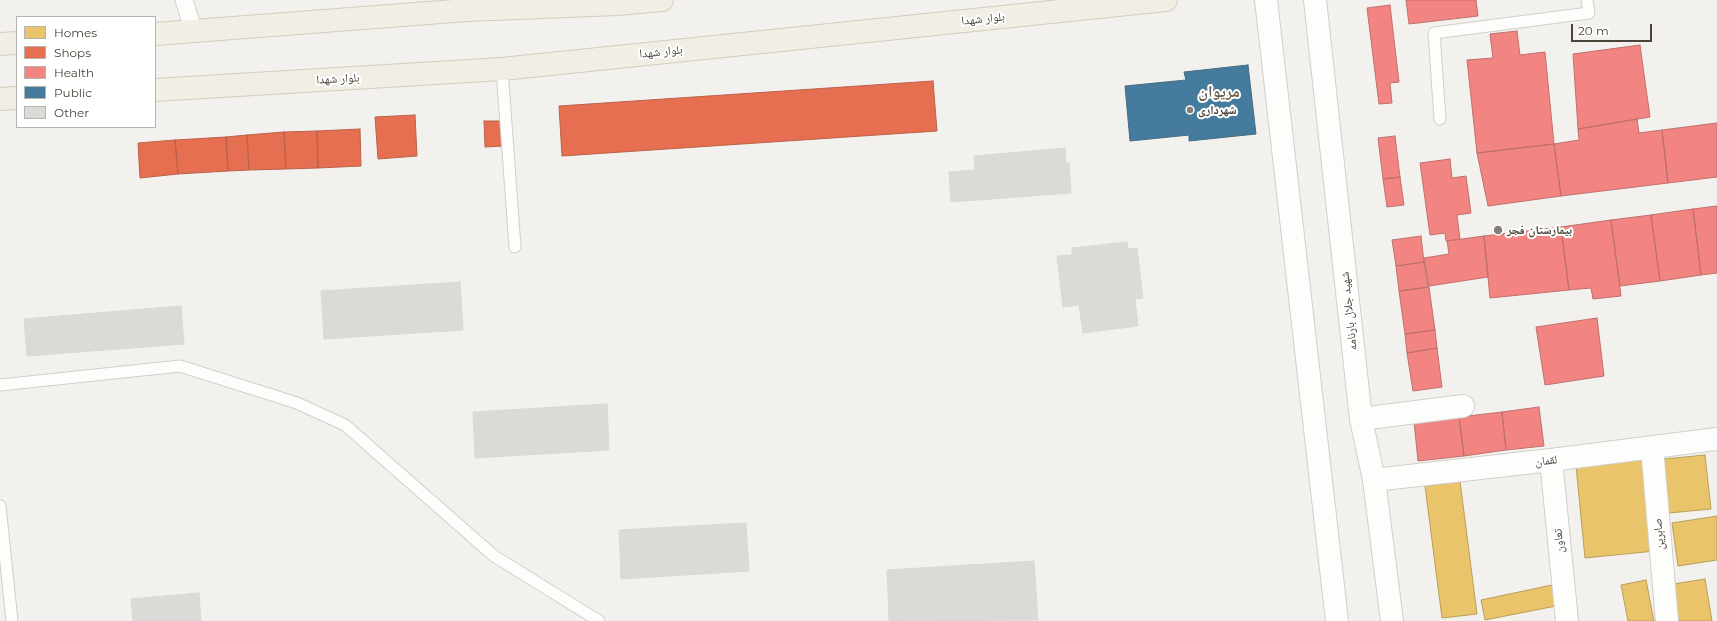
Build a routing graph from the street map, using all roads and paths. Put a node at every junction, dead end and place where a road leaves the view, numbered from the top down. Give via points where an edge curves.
1 (184, 0) edge
2 (662, 0) edge
3 (1166, 0) edge
4 (1266, 0) edge
5 (1315, 0) edge
6 (1587, 0) edge
7 (617, 2) edge
8 (464, 5) edge
9 (194, 32) junction
10 (156, 34) edge
11 (16, 42) edge
12 (0, 44) edge
13 (502, 69) junction
14 (156, 90) edge
15 (16, 98) edge
16 (0, 99) edge
17 (1440, 120) dead end
18 (515, 247) dead end
19 (0, 386) edge
20 (1463, 406) dead end
21 (1361, 419) junction
22 (1717, 439) edge
23 (1652, 447) junction
24 (1551, 460) junction
25 (1374, 480) junction
26 (0, 506) edge
27 (12, 621) edge
28 (599, 621) edge
29 (1337, 621) edge
30 (1392, 621) edge
31 (1567, 621) edge
32 (1667, 621) edge

1 - 9 street
2 - 7 main road
3 - 13 main road, بلوار شهدا
4 - 29 street
5 - 21 street, شهید جلال بارنامه
6 - 17 lane via 1589,13 1434,33
7 - 8 main road
8 - 9 main road
9 - 10 main road
11 - 12 main road
13 - 14 main road, بلوار شهدا
13 - 18 lane
15 - 16 main road
19 - 28 lane via 180,366 297,403 345,425 494,556
20 - 21 street
21 - 25 street, شهید جلال بارنامه
22 - 23 street, لقمان
23 - 24 street, لقمان
23 - 32 street, صابرین
24 - 25 street, لقمان
24 - 31 street, تعاون
25 - 30 street, شهید جلال بارنامه
26 - 27 lane

